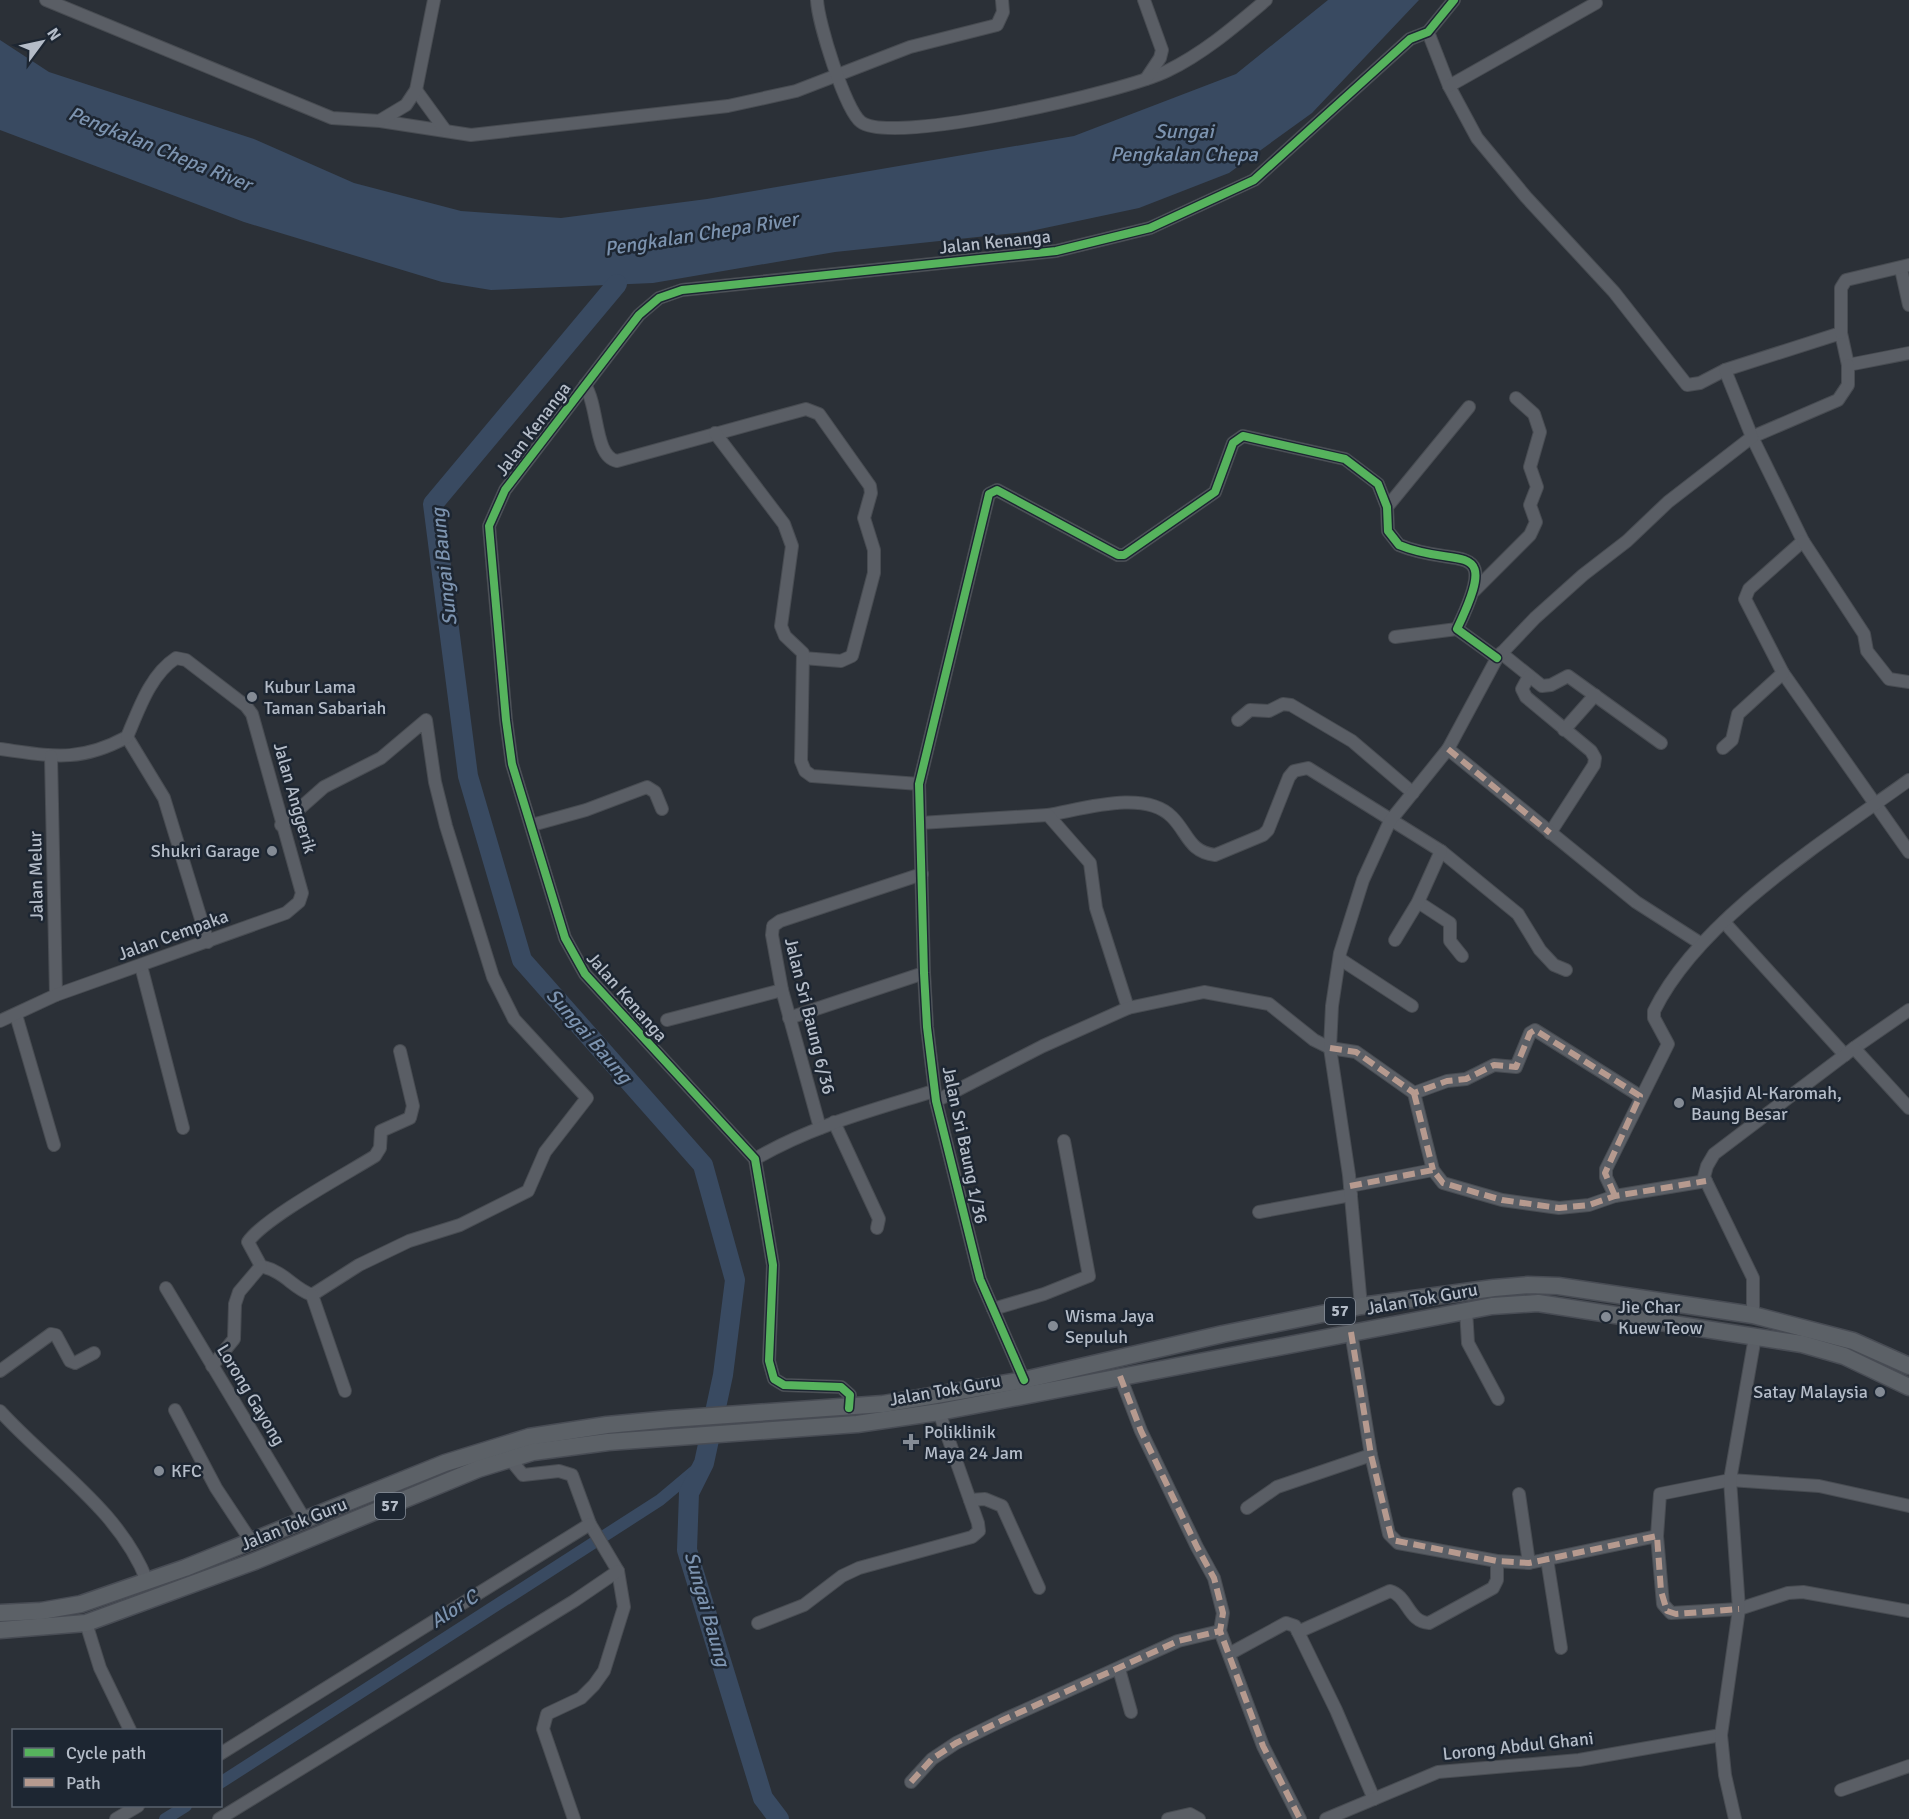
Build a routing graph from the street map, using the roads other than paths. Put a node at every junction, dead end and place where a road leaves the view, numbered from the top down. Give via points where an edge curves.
1 (46, 0) edge
2 (434, 0) edge
3 (817, 0) edge
4 (1002, 0) edge
5 (1144, 0) edge
6 (1266, 0) edge
7 (1454, 0) edge
8 (1596, 3) dead end
9 (1428, 32) junction
10 (839, 76) junction
11 (1145, 80) junction
12 (1449, 86) junction
13 (416, 90) junction
14 (380, 121) junction
15 (445, 130) junction
16 (1905, 267) edge
17 (1909, 305) edge
18 (1841, 333) junction
19 (1909, 353) edge
20 (1848, 365) junction
21 (1725, 370) junction
22 (585, 385) junction
23 (1516, 398) dead end
24 (1468, 407) dead end
25 (715, 433) junction
26 (1752, 437) junction
27 (1387, 507) junction
28 (1803, 541) junction
29 (1474, 591) junction
30 (1457, 629) junction
31 (1395, 637) dead end
32 (1499, 656) junction
33 (804, 658) junction
34 (1783, 673) junction
35 (1529, 676) junction
36 (1909, 682) edge
37 (1595, 695) junction
38 (1238, 720) dead end
39 (1564, 730) junction
40 (128, 737) junction
41 (1661, 743) dead end
42 (1722, 748) dead end
43 (0, 749) edge
44 (1448, 749) junction
45 (51, 756) junction
46 (1909, 780) edge
47 (919, 784) junction
48 (1413, 793) junction
49 (1875, 805) junction
50 (662, 809) dead end
51 (1048, 815) junction
52 (1390, 821) junction
53 (920, 823) junction
54 (281, 825) junction
55 (532, 825) junction
56 (1550, 833) junction
57 (1441, 851) junction
58 (1909, 852) edge
59 (921, 874) junction
60 (299, 902) joint
61 (1418, 902) junction
62 (1724, 922) junction
63 (1395, 940) dead end
64 (208, 942) junction
65 (1700, 943) junction
66 (1462, 956) dead end
67 (1340, 959) junction
68 (141, 966) junction
69 (1566, 970) dead end
70 (924, 974) junction
71 (782, 990) junction
72 (56, 995) junction
73 (1412, 1006) dead end
74 (1128, 1008) junction
75 (1909, 1010) edge
76 (16, 1014) junction
77 (789, 1018) junction
78 (667, 1020) dead end
79 (0, 1022) edge
80 (1330, 1048) junction
81 (400, 1051) dead end
82 (1849, 1051) junction
83 (1414, 1093) junction
84 (935, 1096) junction
85 (1640, 1096) junction
86 (1909, 1108) edge
87 (834, 1122) junction
88 (183, 1128) dead end
89 (820, 1128) junction
90 (1064, 1141) dead end
91 (54, 1145) dead end
92 (755, 1159) junction
93 (1433, 1170) junction
94 (1706, 1181) junction
95 (1351, 1191) junction
96 (1615, 1196) junction
97 (1259, 1212) dead end
98 (877, 1228) dead end
99 (261, 1266) junction
100 (166, 1288) dead end
101 (312, 1295) junction
102 (1361, 1306) junction
103 (993, 1309) junction
104 (1466, 1310) junction
105 (1752, 1315) junction
106 (1314, 1317) junction
107 (1351, 1332) junction
108 (1755, 1337) junction
109 (1318, 1338) junction
110 (94, 1353) dead end
111 (213, 1366) junction
112 (1909, 1366) edge
113 (0, 1371) edge
114 (1120, 1376) junction
115 (1024, 1380) junction
116 (1909, 1387) edge
117 (345, 1391) dead end
118 (1498, 1399) dead end
119 (849, 1408) junction
120 (175, 1410) dead end
121 (0, 1412) edge
122 (939, 1412) junction
123 (1371, 1455) junction
124 (510, 1459) junction
125 (1730, 1480) junction
126 (1519, 1494) dead end
127 (970, 1500) junction
128 (1909, 1506) edge
129 (1247, 1508) dead end
130 (305, 1520) junction
131 (591, 1526) junction
132 (1656, 1536) junction
133 (251, 1541) junction
134 (1547, 1559) junction
135 (1497, 1561) junction
136 (1529, 1563) junction
137 (614, 1566) junction
138 (147, 1581) junction
139 (1039, 1588) dead end
140 (112, 1593) junction
141 (1739, 1609) junction
142 (121, 1610) junction
143 (1909, 1611) edge
144 (0, 1612) edge
145 (86, 1623) junction
146 (758, 1623) dead end
147 (0, 1630) edge
148 (1220, 1631) junction
149 (1298, 1632) junction
150 (1561, 1648) dead end
151 (1229, 1654) junction
152 (1119, 1669) junction
153 (1131, 1712) dead end
154 (129, 1729) edge
155 (1721, 1735) junction
156 (222, 1753) edge
157 (1909, 1766) edge
158 (911, 1782) dead end
159 (1841, 1790) dead end
160 (1374, 1799) junction
161 (136, 1807) edge
162 (116, 1819) edge
163 (219, 1819) edge
164 (574, 1819) edge
165 (1168, 1819) edge
166 (1199, 1819) edge
167 (1300, 1819) edge
168 (1326, 1819) edge
169 (1735, 1819) edge

1 - 14 street via 332,118
2 - 13 street
3 - 10 street via 826,46
4 - 10 street via 998,25 910,47
5 - 11 street via 1162,50 1161,58
6 - 11 street via 1206,50
7 - 9 street, Jalan Kenanga
8 - 12 street
9 - 12 street
9 - 22 street, Jalan Kenanga via 1410,39 1254,180 1150,228 1056,252 670,292 639,315
10 - 11 street via 860,122 885,129 1002,115 1081,99
10 - 15 street via 796,92 705,109 471,135
12 - 21 street via 1477,138 1614,292 1687,385
13 - 14 street via 406,105
13 - 15 street
14 - 15 street
16 - 17 street
16 - 18 street via 1843,284
18 - 20 street
18 - 21 street
19 - 20 street
20 - 26 street via 1848,385 1838,400
21 - 26 street
22 - 25 street via 594,401 602,450 613,461
22 - 55 street, Jalan Kenanga via 505,490 489,526 510,749
23 - 29 street via 1532,412 1540,432 1530,467 1536,487 1530,505 1536,522 1530,535
24 - 27 street
25 - 33 street via 788,532 792,546 781,626
25 - 33 street via 813,410 870,486 864,518 874,550 874,573 854,652 846,661
26 - 28 street
26 - 32 street via 1583,575
27 - 29 street via 1388,531 1399,545 1465,560 1476,570
27 - 47 street, Jalan Sri Baung 1/36 via 1377,483 1343,458 1243,436 1233,443 1215,492 1127,555 1118,555 993,490
28 - 34 street via 1745,595
28 - 36 street via 1864,634 1868,654 1889,679
29 - 30 street
30 - 31 street
30 - 32 street
32 - 35 street
32 - 44 street
33 - 47 street via 801,761 805,771 812,776
34 - 42 street via 1738,714 1732,740
34 - 49 street
35 - 37 street via 1545,687 1568,676
35 - 39 street via 1523,693
37 - 39 street
37 - 41 street
38 - 48 street via 1250,710 1269,711 1283,704 1291,705 1352,741
39 - 56 street via 1591,751 1595,762
40 - 45 street via 92,753
40 - 54 street, Jalan Anggerik via 143,698 162,670 176,658 186,660 252,714
40 - 64 street via 164,798
43 - 45 street
44 - 48 street
44 - 56 street
45 - 72 street, Jalan Melur
46 - 49 street
47 - 53 street, Jalan Sri Baung 1/36
48 - 52 street
49 - 58 street
49 - 62 street via 1760,890
50 - 55 street via 655,792 647,787
51 - 52 street via 1150,803 1174,819 1195,848 1215,855 1263,835 1289,777 1294,771 1308,768
51 - 53 street
51 - 74 street via 1090,862 1096,908
52 - 57 street
52 - 67 street via 1363,880
53 - 59 street, Jalan Sri Baung 1/36
54 - 60 street, Jalan Anggerik via 300,882
54 - 101 street via 324,787 381,758 426,720 446,826 493,977 514,1019 587,1098 545,1152 528,1191 460,1225 409,1241 359,1265
55 - 92 street, Jalan Kenanga via 565,939 580,967
56 - 65 street via 1636,902
57 - 61 street
57 - 69 street via 1518,914 1540,950 1554,965
59 - 70 street, Jalan Sri Baung 1/36
59 - 71 street, Jalan Sri Baung 6/36 via 776,923 772,934
60 - 64 street, Jalan Cempaka via 286,913
61 - 63 street
61 - 66 street via 1450,923 1450,941
62 - 65 street
62 - 82 street
64 - 68 street, Jalan Cempaka
65 - 85 street via 1654,1011 1668,1044
67 - 73 street
67 - 80 street
68 - 72 street, Jalan Cempaka
68 - 88 street
70 - 77 street
70 - 84 street, Jalan Sri Baung 1/36
71 - 77 street, Jalan Sri Baung 6/36
71 - 78 street
72 - 76 street, Jalan Cempaka
74 - 80 street via 1204,992 1266,1003
74 - 84 street
75 - 82 street
76 - 79 street, Jalan Cempaka
76 - 91 street
77 - 89 street, Jalan Sri Baung 6/36
80 - 83 street via 1356,1052
80 - 95 street
81 - 99 street via 412,1114 381,1131 375,1156 252,1236 249,1247
82 - 86 street
82 - 94 street via 1714,1154 1705,1171
83 - 85 street via 1446,1081 1466,1079 1494,1065 1516,1067 1535,1030
83 - 93 street
84 - 87 street
84 - 103 street, Jalan Sri Baung 1/36 via 979,1277
85 - 96 street via 1605,1173
87 - 89 street
87 - 98 street via 880,1221
89 - 92 street
90 - 103 street via 1089,1275
92 - 119 street via 773,1265 771,1373 784,1384 841,1386 850,1395
93 - 95 street
93 - 96 street via 1443,1183 1502,1200 1559,1208 1589,1205
94 - 96 street
94 - 105 street via 1753,1278
95 - 97 street
95 - 102 street
99 - 101 street via 278,1270
99 - 111 street via 239,1292 234,1339
100 - 111 street, Lorong Gayong
101 - 117 street
102 - 105 main road, Jalan Tok Guru / 57 via 1528,1285
102 - 106 main road, Jalan Tok Guru / 57
103 - 115 street, Jalan Sri Baung 1/36
104 - 107 main road, Jalan Tok Guru / 57
104 - 108 main road, Jalan Tok Guru / 57 via 1538,1303
104 - 118 street via 1467,1342
105 - 112 main road, Jalan Tok Guru / 57 via 1853,1341
106 - 109 main road
106 - 115 main road, Jalan Tok Guru / 57
107 - 109 main road, Jalan Tok Guru / 57
107 - 123 street
108 - 116 main road, Jalan Tok Guru / 57 via 1844,1356
108 - 125 street
109 - 114 main road, Jalan Tok Guru / 57
110 - 113 street via 75,1364 56,1335 51,1334
111 - 130 street, Lorong Gayong
114 - 122 main road, Jalan Tok Guru / 57
114 - 148 street via 1141,1431 1214,1578 1223,1613
115 - 119 main road, Jalan Tok Guru / 57
119 - 130 main road, Jalan Tok Guru / 57 via 567,1430 493,1446
120 - 133 street via 216,1488
121 - 138 street via 111,1521 139,1560
122 - 124 main road, Jalan Tok Guru / 57 via 857,1424 570,1446
122 - 127 street
123 - 129 street via 1277,1488
123 - 135 street via 1392,1540
124 - 131 street via 523,1475 558,1471 572,1475
124 - 142 main road, Jalan Tok Guru / 57
125 - 128 street via 1819,1486
125 - 132 street via 1660,1494
125 - 141 street
126 - 136 street
127 - 139 street via 985,1499 1002,1506
127 - 146 street via 979,1531 972,1537 859,1568 804,1605
130 - 133 main road, Jalan Tok Guru / 57
131 - 137 street
131 - 156 street
132 - 134 street
132 - 141 street via 1661,1591 1667,1611 1676,1614
133 - 138 main road, Jalan Tok Guru / 57
134 - 136 street
134 - 150 street
135 - 136 street
135 - 149 street via 1493,1588 1430,1623 1414,1617 1396,1593 1390,1591
137 - 163 street
137 - 164 street via 624,1607 604,1671 581,1698 547,1714 543,1729
138 - 140 main road, 57
140 - 142 main road
140 - 144 main road, 57 via 64,1607
141 - 143 street via 1803,1592
141 - 155 street
142 - 145 main road, Jalan Tok Guru / 57
145 - 147 main road, Jalan Tok Guru / 57
145 - 154 street via 100,1668
148 - 151 street
148 - 152 street via 1178,1641
149 - 151 street via 1286,1623
149 - 160 street
151 - 167 street via 1263,1746
152 - 153 street
152 - 158 street via 956,1743 930,1760
155 - 160 street, Lorong Abdul Ghani via 1579,1760 1438,1772
155 - 169 street
157 - 159 street
160 - 168 street, Lorong Abdul Ghani
161 - 162 street
165 - 166 street via 1190,1814

